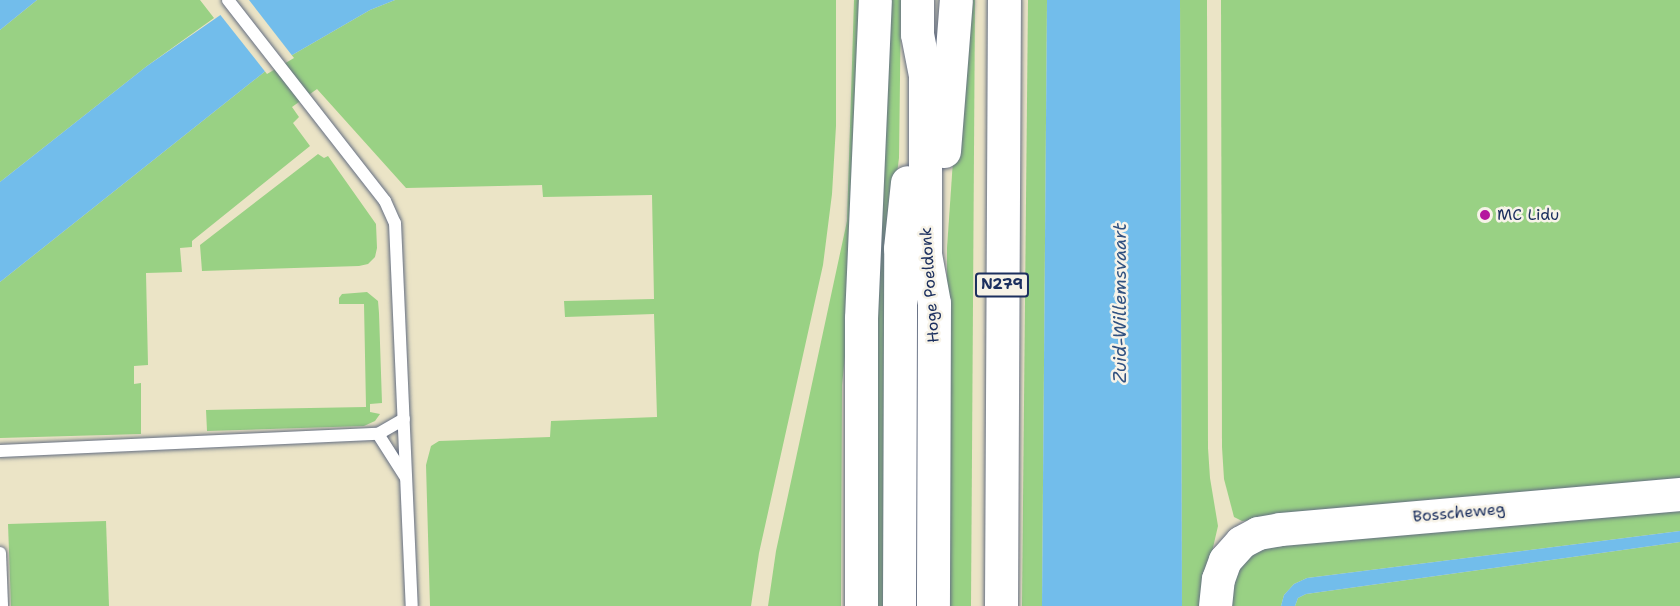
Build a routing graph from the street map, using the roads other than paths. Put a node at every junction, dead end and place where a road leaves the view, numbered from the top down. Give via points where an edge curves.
1 (228, 0) edge
2 (875, 0) edge
3 (917, 0) edge
4 (956, 0) edge
5 (1004, 0) edge
6 (916, 34) junction
7 (934, 303) junction
8 (404, 419) junction
9 (378, 434) junction
10 (0, 451) edge
11 (406, 479) junction
12 (1680, 494) edge
13 (0, 552) edge
14 (2, 606) edge
15 (412, 606) edge
16 (861, 606) edge
17 (898, 606) edge
18 (933, 606) edge
19 (1001, 606) edge
20 (1215, 606) edge

1 - 8 lane via 385,201 395,223
2 - 16 main road via 861,318
3 - 6 main road, Hoge Poeldonk
4 - 7 main road
5 - 19 main road, N279
6 - 7 main road, Hoge Poeldonk via 925,75 925,254
6 - 17 main road via 900,248
7 - 18 main road, Hoge Poeldonk
8 - 9 lane
8 - 11 lane
9 - 10 lane
9 - 11 lane
11 - 15 lane
12 - 20 main road, Bosscheweg via 1258,533 1240,542 1225,560
13 - 14 lane

